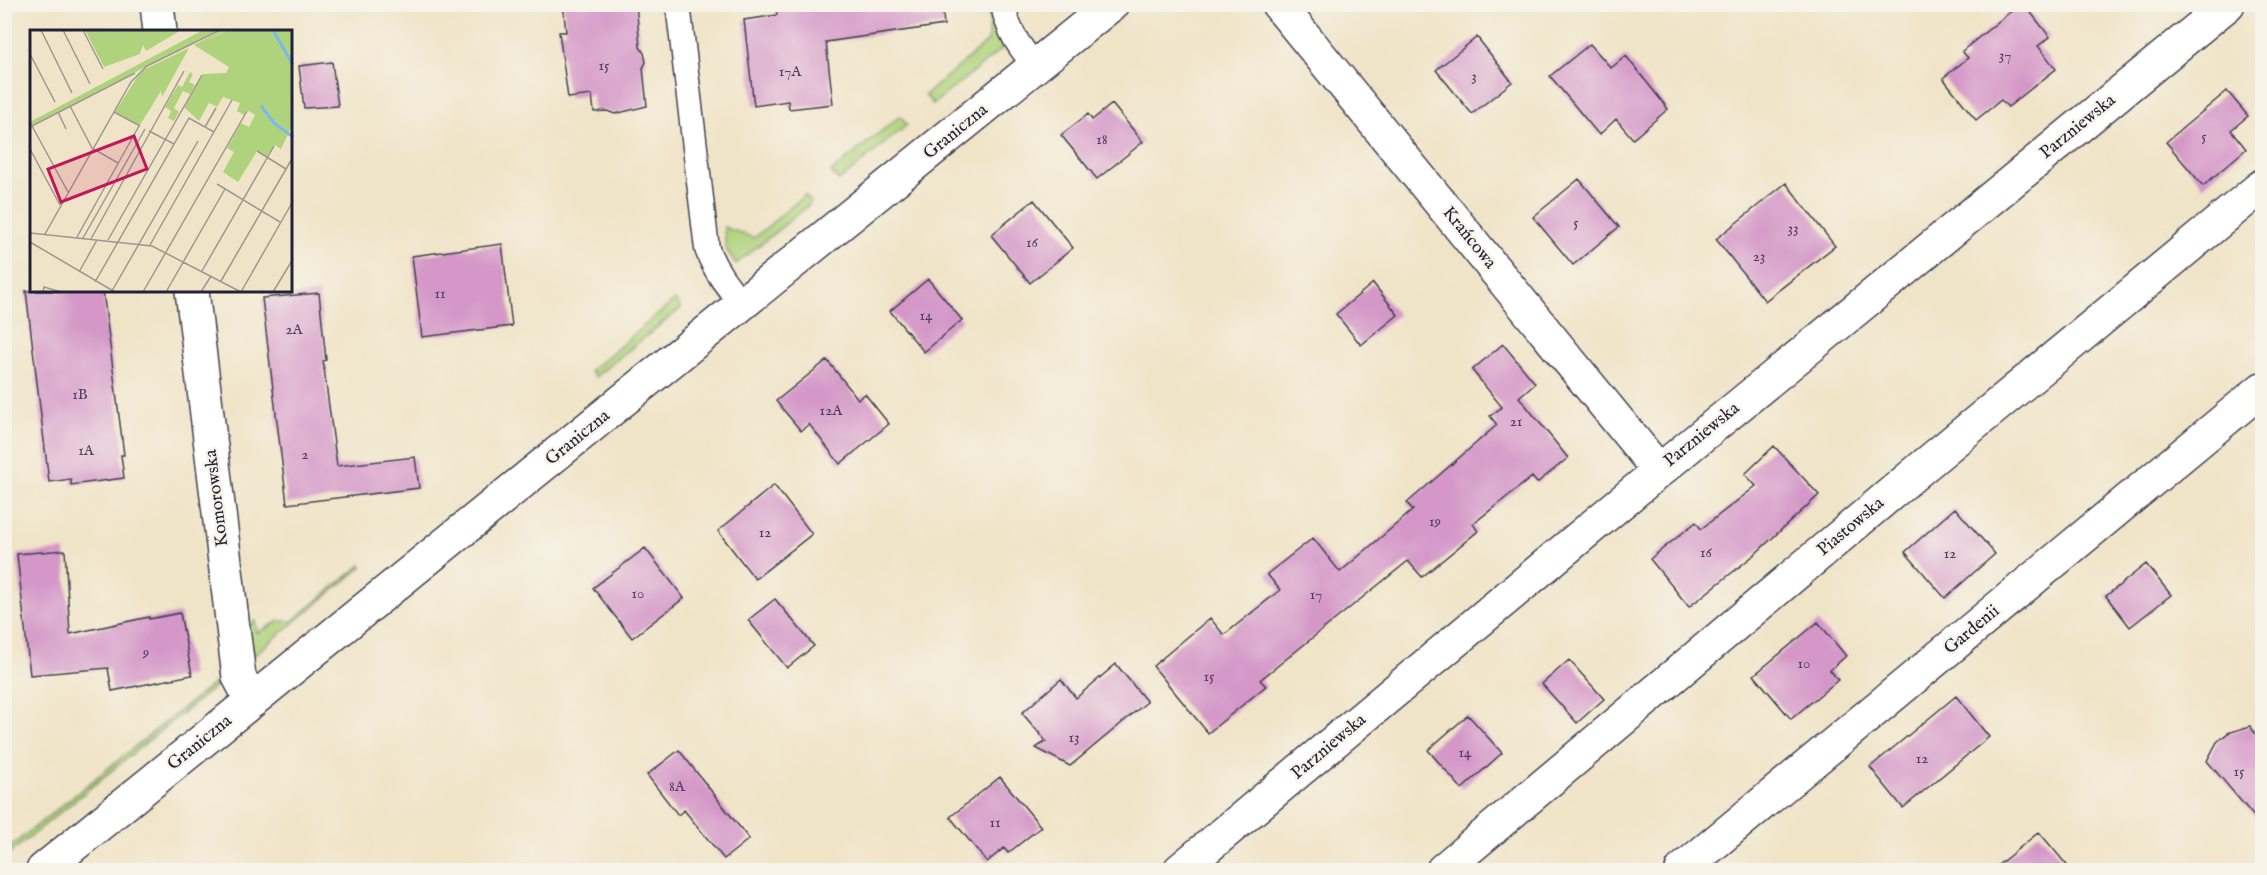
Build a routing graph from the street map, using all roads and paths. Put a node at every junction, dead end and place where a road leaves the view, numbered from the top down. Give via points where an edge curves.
1 (157, 4) edge
2 (678, 4) edge
3 (1003, 4) edge
4 (1112, 4) edge
5 (1278, 4) edge
6 (2228, 4) edge
7 (160, 30) edge
8 (1036, 67) junction
9 (2262, 186) edge
10 (192, 292) edge
11 (743, 304) junction
12 (2262, 389) edge
13 (1659, 471) junction
14 (252, 701) junction
15 (43, 870) edge
16 (1180, 870) edge
17 (1443, 870) edge
18 (1682, 870) edge

1 - 7 street
2 - 11 lane via 707,249 719,275
3 - 8 lane via 1011,32
4 - 8 street, Graniczna
5 - 13 street, Krańcowa
6 - 13 street, Parzniewska
8 - 11 street, Graniczna
9 - 17 street, Piastowska
10 - 14 street, Komorowska via 238,677
11 - 14 street, Graniczna
12 - 18 street, Gardenii
13 - 16 street, Parzniewska
14 - 15 street, Graniczna

